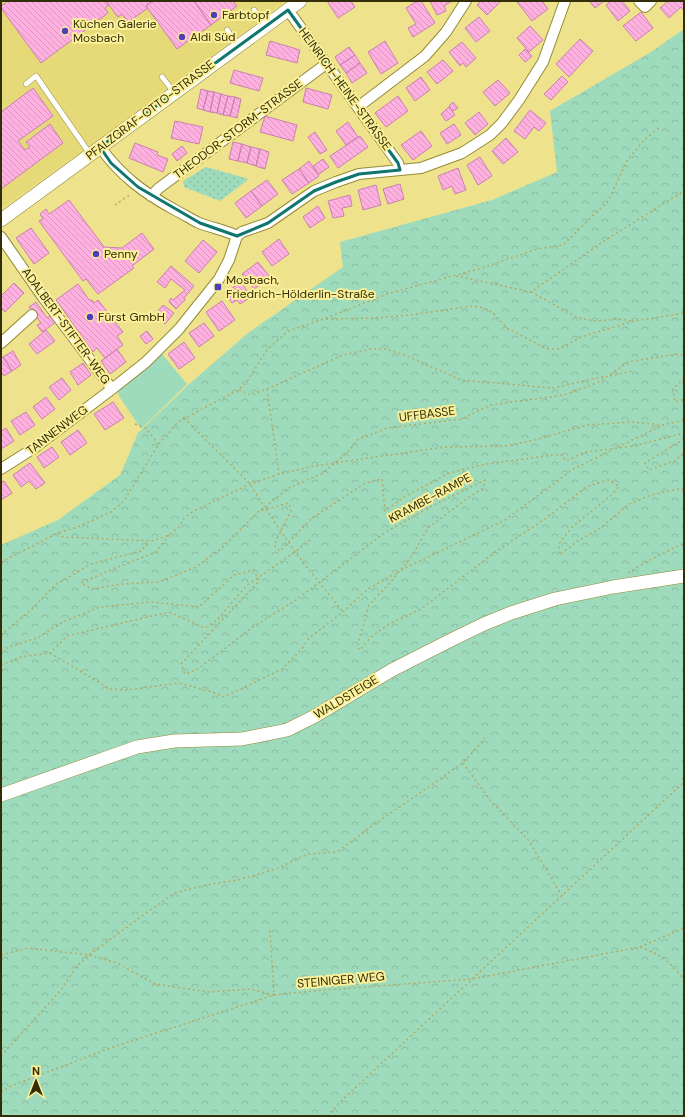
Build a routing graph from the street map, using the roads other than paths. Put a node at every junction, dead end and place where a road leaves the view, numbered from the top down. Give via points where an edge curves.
1 (300, 1) edge
2 (466, 1) edge
3 (565, 1) edge
4 (639, 1) edge
5 (651, 1) edge
6 (254, 10) dead end
7 (288, 10) junction
8 (265, 26) junction
9 (227, 30) dead end
10 (238, 46) junction
11 (326, 64) junction
12 (162, 77) dead end
13 (26, 84) dead end
14 (174, 92) junction
15 (358, 107) junction
16 (96, 151) junction
17 (400, 170) junction
18 (151, 196) junction
19 (1, 220) edge
20 (237, 236) junction
21 (1, 237) edge
22 (32, 315) dead end
23 (1, 343) edge
24 (112, 389) junction
25 (1, 469) edge
26 (684, 576) edge
27 (1, 794) edge

1 - 7 street, PFALZGRAF-OTTO-STRASSE
2 - 15 street via 446,32 425,56
3 - 17 street via 542,62 502,123 490,135 462,153 421,168
4 - 5 street via 644,7
6 - 8 lane
7 - 8 street, PFALZGRAF-OTTO-STRASSE
7 - 11 street, HEINRICH-HEINE-STRASSE
8 - 10 street, PFALZGRAF-OTTO-STRASSE
9 - 10 lane
10 - 14 street, PFALZGRAF-OTTO-STRASSE
11 - 15 street, HEINRICH-HEINE-STRASSE
11 - 18 street, THEODOR-STORM-STRASSE via 158,188
12 - 14 lane
13 - 16 lane via 36,76
14 - 16 street, PFALZGRAF-OTTO-STRASSE
15 - 17 street, HEINRICH-HEINE-STRASSE via 398,163
16 - 18 street
16 - 19 street, PFALZGRAF-OTTO-STRASSE
17 - 20 street via 360,174 336,182 314,191 268,223
18 - 20 street via 200,223
20 - 24 street, ADALBERT-STIFTER-WEG via 229,260 219,278 179,329 146,362
21 - 24 street, ADALBERT-STIFTER-WEG
22 - 23 street
24 - 25 street, TANNENWEG via 34,448
26 - 27 street, WALDSTEIGE via 554,599 484,624 392,670 287,730 242,739 174,741 137,747

